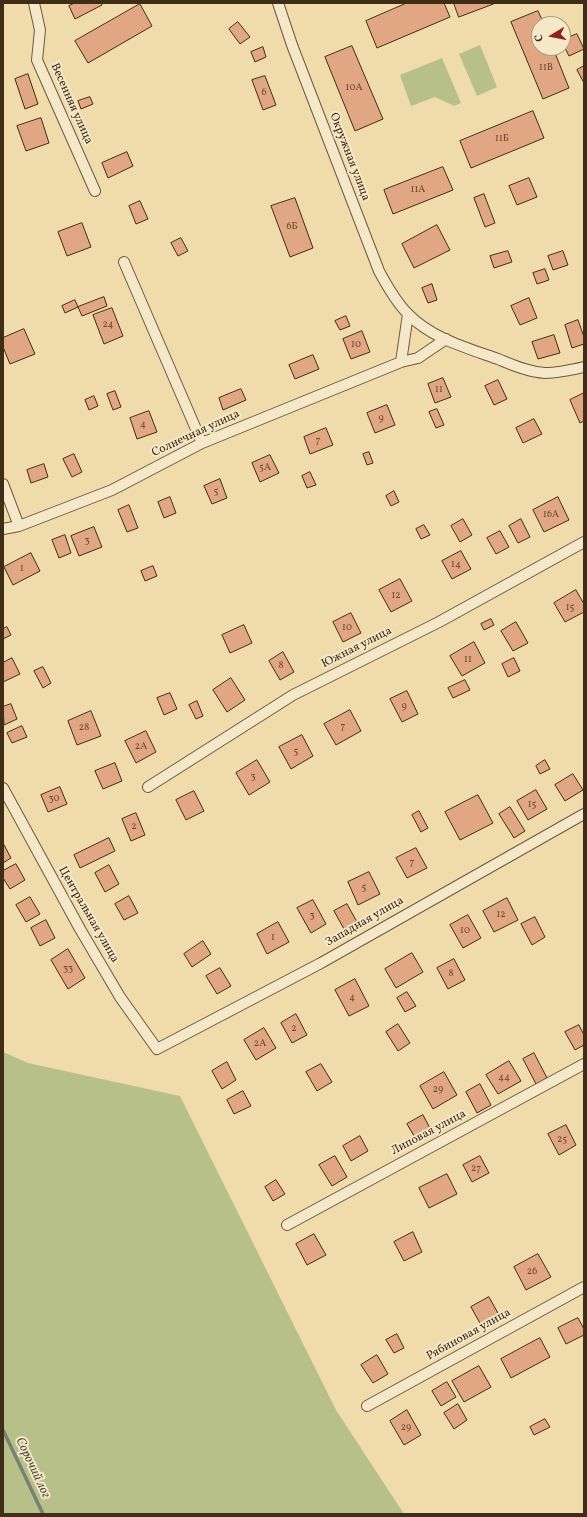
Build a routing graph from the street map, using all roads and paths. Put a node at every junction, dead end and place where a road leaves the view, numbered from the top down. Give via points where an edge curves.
1 (34, 3) edge
2 (278, 3) edge
3 (95, 191) dead end
4 (124, 262) dead end
5 (408, 314) junction
6 (446, 339) junction
7 (401, 362) junction
8 (584, 367) edge
9 (202, 443) junction
10 (3, 484) edge
11 (19, 526) junction
12 (3, 529) edge
13 (584, 542) edge
14 (148, 787) dead end
15 (3, 788) edge
16 (584, 814) edge
17 (157, 1049) joint
18 (584, 1064) edge
19 (287, 1225) dead end
20 (584, 1286) edge
21 (367, 1406) dead end

1 - 3 street, Весенняя улица via 40,30 37,60
2 - 5 street, Окружная улица via 379,271 392,294
4 - 9 street
5 - 6 street via 424,328
5 - 7 street
6 - 7 street, Солнечная улица via 418,358
6 - 8 street via 528,370 545,373
7 - 9 street, Солнечная улица
9 - 11 street, Солнечная улица via 112,490
10 - 11 street
11 - 12 street, Солнечная улица
13 - 14 street, Южная улица via 439,622 293,695
15 - 17 street, Центральная улица via 120,997
16 - 17 street, Западная улица via 321,962
18 - 19 street, Липовая улица
20 - 21 street, Рябиновая улица

